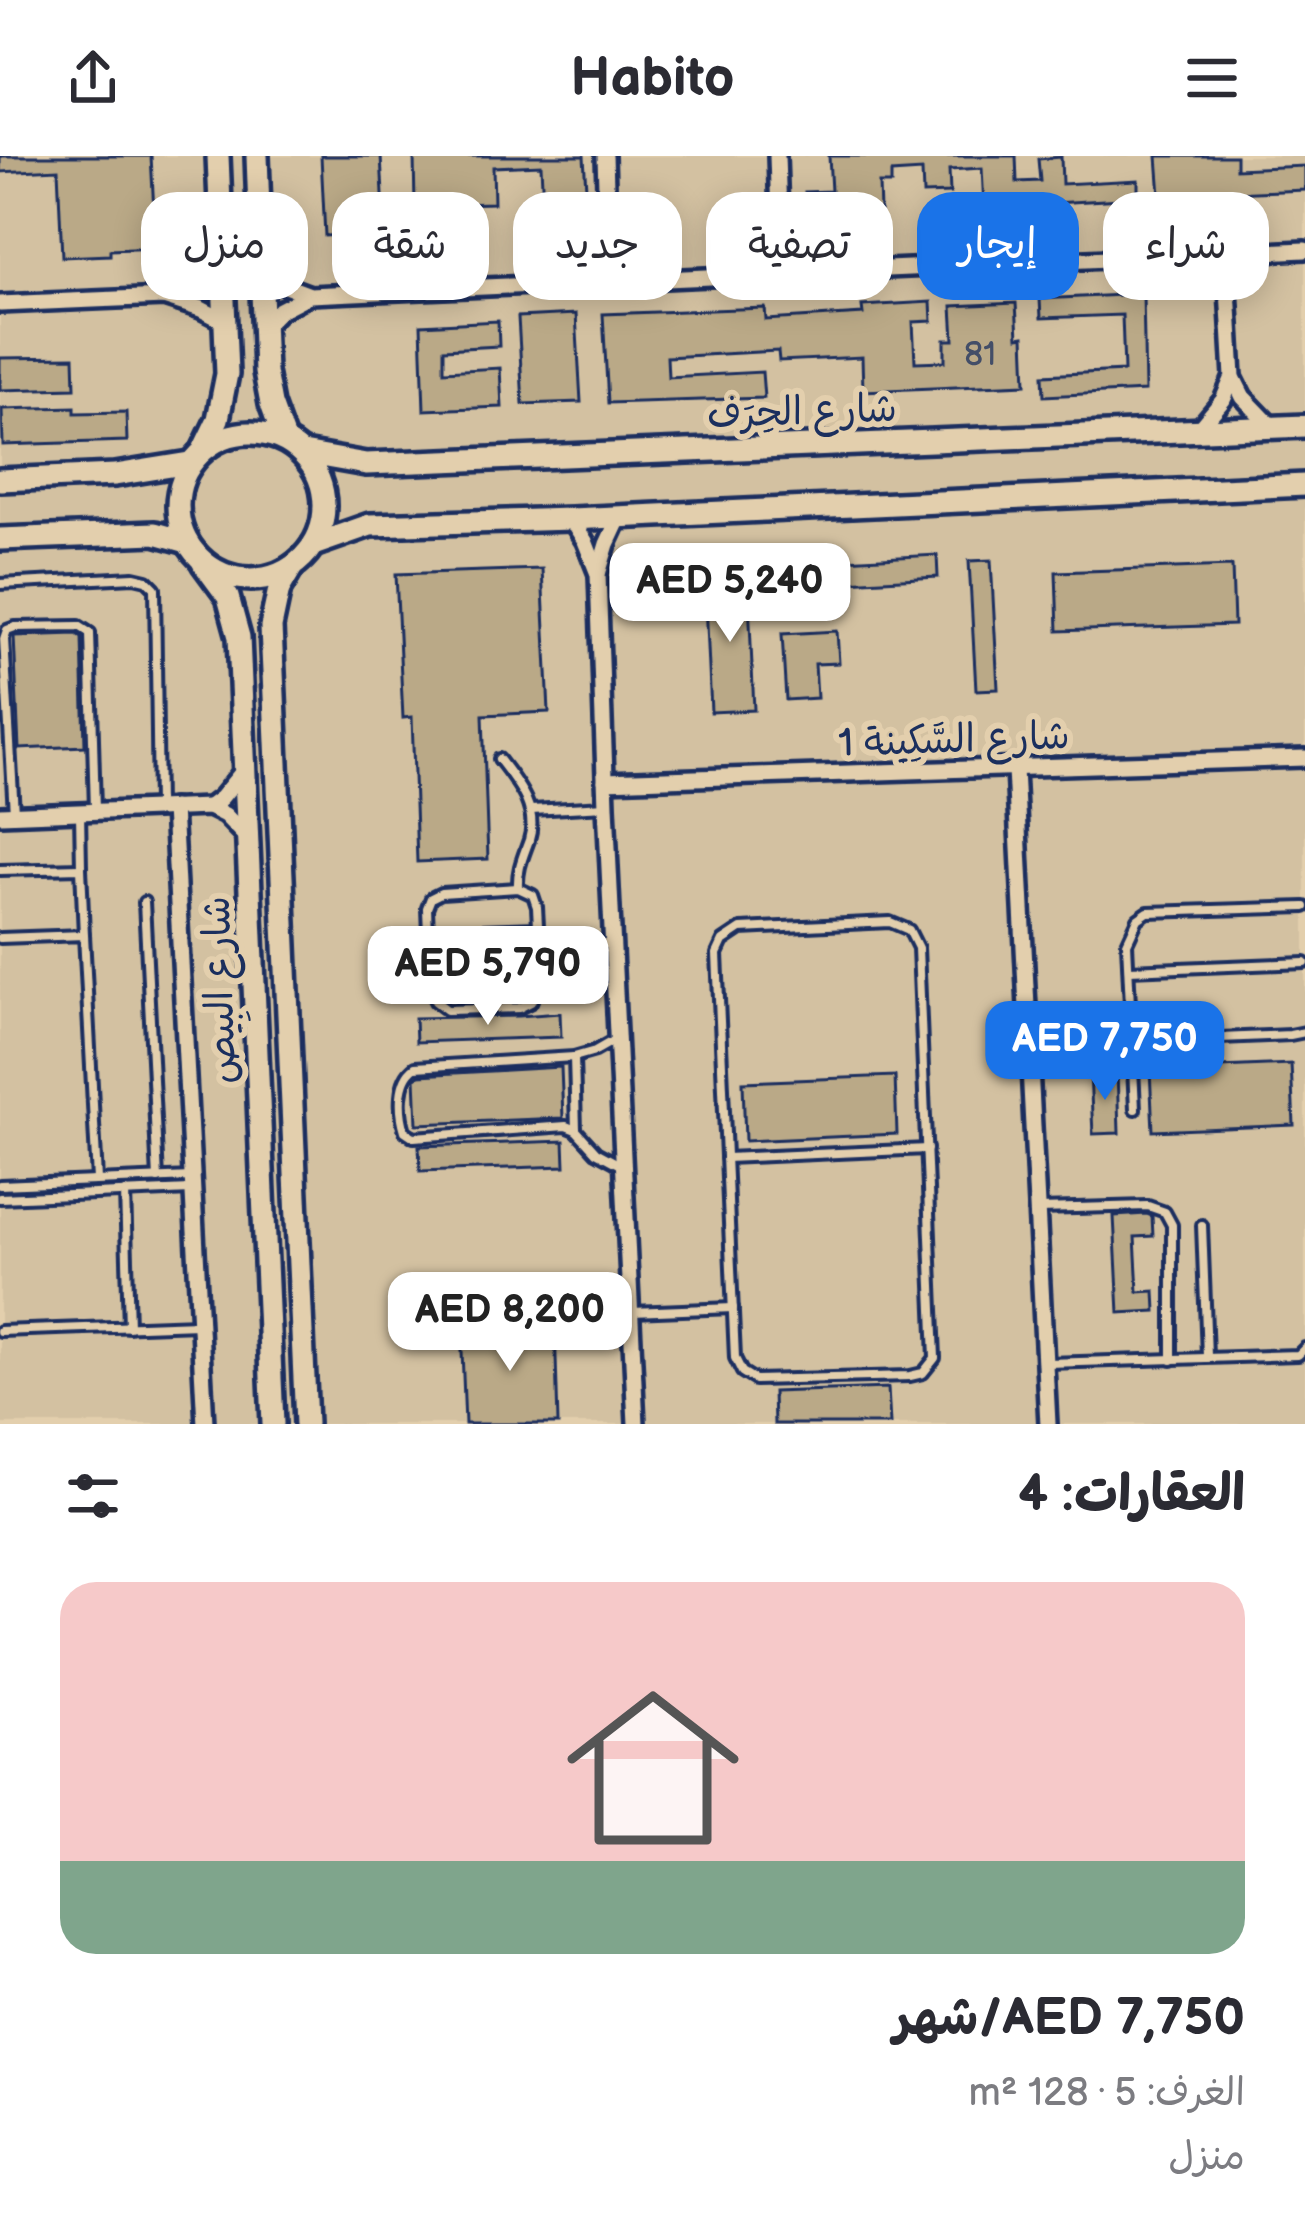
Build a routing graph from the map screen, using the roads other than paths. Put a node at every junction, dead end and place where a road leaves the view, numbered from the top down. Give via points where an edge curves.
1 (218, 156) edge
2 (256, 156) edge
3 (605, 156) edge
4 (777, 156) edge
5 (220, 192) edge
6 (258, 192) edge
7 (606, 192) edge
8 (778, 192) edge
9 (1305, 250) edge
10 (1269, 252) edge
11 (1103, 260) edge
12 (893, 269) edge
13 (513, 286) edge
14 (310, 295) joint
15 (141, 298) edge
16 (173, 300) edge
17 (225, 300) edge
18 (263, 300) edge
19 (1229, 300) edge
20 (0, 304) edge
21 (226, 322) junction
22 (264, 326) junction
23 (1233, 377) junction
24 (1305, 426) edge
25 (1272, 427) junction
26 (1198, 430) junction
27 (294, 447) junction
28 (197, 456) junction
29 (0, 480) edge
30 (1305, 485) edge
31 (620, 516) junction
32 (571, 519) junction
33 (0, 539) edge
34 (188, 542) junction
35 (313, 545) junction
36 (203, 562) junction
37 (292, 567) junction
38 (598, 574) junction
39 (0, 584) edge
40 (1305, 758) edge
41 (499, 759) dead end
42 (1015, 769) junction
43 (245, 770) junction
44 (605, 781) junction
45 (606, 806) junction
46 (209, 807) junction
47 (166, 808) junction
48 (531, 810) junction
49 (87, 811) junction
50 (7, 814) edge
51 (248, 839) junction
52 (81, 868) junction
53 (0, 870) edge
54 (518, 888) junction
55 (143, 902) dead end
56 (1305, 907) edge
57 (538, 928) junction
58 (428, 932) junction
59 (84, 935) junction
60 (0, 938) edge
61 (539, 944) junction
62 (613, 944) junction
63 (1305, 963) edge
64 (540, 964) junction
65 (429, 970) junction
66 (1129, 970) junction
67 (1305, 1032) edge
68 (617, 1039) junction
69 (1132, 1042) junction
70 (1029, 1046) junction
71 (574, 1057) junction
72 (1135, 1109) dead end
73 (577, 1130) junction
74 (927, 1149) junction
75 (726, 1158) junction
76 (624, 1167) junction
77 (158, 1178) junction
78 (97, 1180) junction
79 (192, 1184) junction
80 (0, 1185) edge
81 (125, 1192) junction
82 (0, 1198) edge
83 (1037, 1209) junction
84 (1202, 1225) dead end
85 (733, 1308) junction
86 (631, 1312) junction
87 (200, 1324) junction
88 (129, 1327) junction
89 (0, 1331) edge
90 (1305, 1348) edge
91 (1207, 1356) junction
92 (1172, 1360) junction
93 (1046, 1363) junction
94 (205, 1424) edge
95 (273, 1424) edge
96 (306, 1424) edge
97 (636, 1424) edge
98 (1048, 1424) edge

1 - 5 street
2 - 6 street
3 - 7 street
4 - 8 street
9 - 10 street
11 - 12 street
13 - 14 street
14 - 22 street
15 - 20 street
16 - 21 street
17 - 21 street
18 - 22 street
19 - 23 street
21 - 28 street via 218,419
22 - 27 street via 268,388
23 - 25 street
23 - 26 street
24 - 25 street, شارع الحِرَف
25 - 26 street, شارع الحِرَف
26 - 27 street, شارع الحِرَف via 366,464
27 - 28 street via 243,433
27 - 35 street via 324,497
28 - 29 street via 115,476
28 - 34 street via 176,502
30 - 31 street
31 - 32 street
31 - 38 street
32 - 35 street via 370,525
32 - 38 street
33 - 34 street via 155,533
34 - 36 street
35 - 37 street
36 - 37 street via 247,579
36 - 43 street, شارع البِيص via 237,623
37 - 96 street, شارع البِيص via 275,601 272,638
38 - 44 street
39 - 47 lane via 134,577 155,588
40 - 42 street, شارع السَّكِينة 1
41 - 48 lane
42 - 44 street, شارع السَّكِينة 1
42 - 70 street
43 - 46 street
43 - 51 street, شارع البِيص
44 - 45 street
45 - 48 lane
45 - 62 street
46 - 47 street
46 - 51 street
47 - 49 street
47 - 79 street
48 - 54 lane
49 - 50 street
49 - 50 lane via 89,633 79,626 15,627 4,639
49 - 52 lane
51 - 95 street, شارع البِيص
52 - 53 lane
52 - 59 lane
54 - 57 lane via 533,896
54 - 58 lane via 441,893 427,908
55 - 77 lane
56 - 66 lane via 1148,912 1127,943
57 - 58 lane
57 - 61 lane
58 - 65 lane
59 - 60 lane
59 - 78 lane
61 - 62 lane
61 - 64 lane
62 - 68 street
63 - 66 lane
64 - 65 lane
64 - 65 lane via 531,1002 519,1008 447,1010 435,1001
66 - 69 lane
67 - 69 lane
68 - 71 lane
68 - 76 street
69 - 70 lane
69 - 72 lane
70 - 83 street
71 - 73 lane
71 - 73 lane via 415,1066 402,1082 402,1121 414,1137
73 - 76 lane
74 - 75 lane
74 - 75 lane via 916,941 897,923 869,923 742,929 723,941 717,962
74 - 85 lane via 936,1351 928,1369 755,1381 738,1366
75 - 85 lane
76 - 86 street
77 - 78 lane
77 - 79 lane
78 - 80 lane
79 - 81 lane
79 - 87 street
81 - 82 lane
81 - 88 lane
83 - 92 lane via 1165,1212 1172,1225
83 - 93 street
84 - 91 lane
85 - 86 lane
86 - 97 street
87 - 88 lane
87 - 94 street
88 - 89 lane
90 - 91 lane via 1298,1355
91 - 92 lane
92 - 93 lane
93 - 98 street

